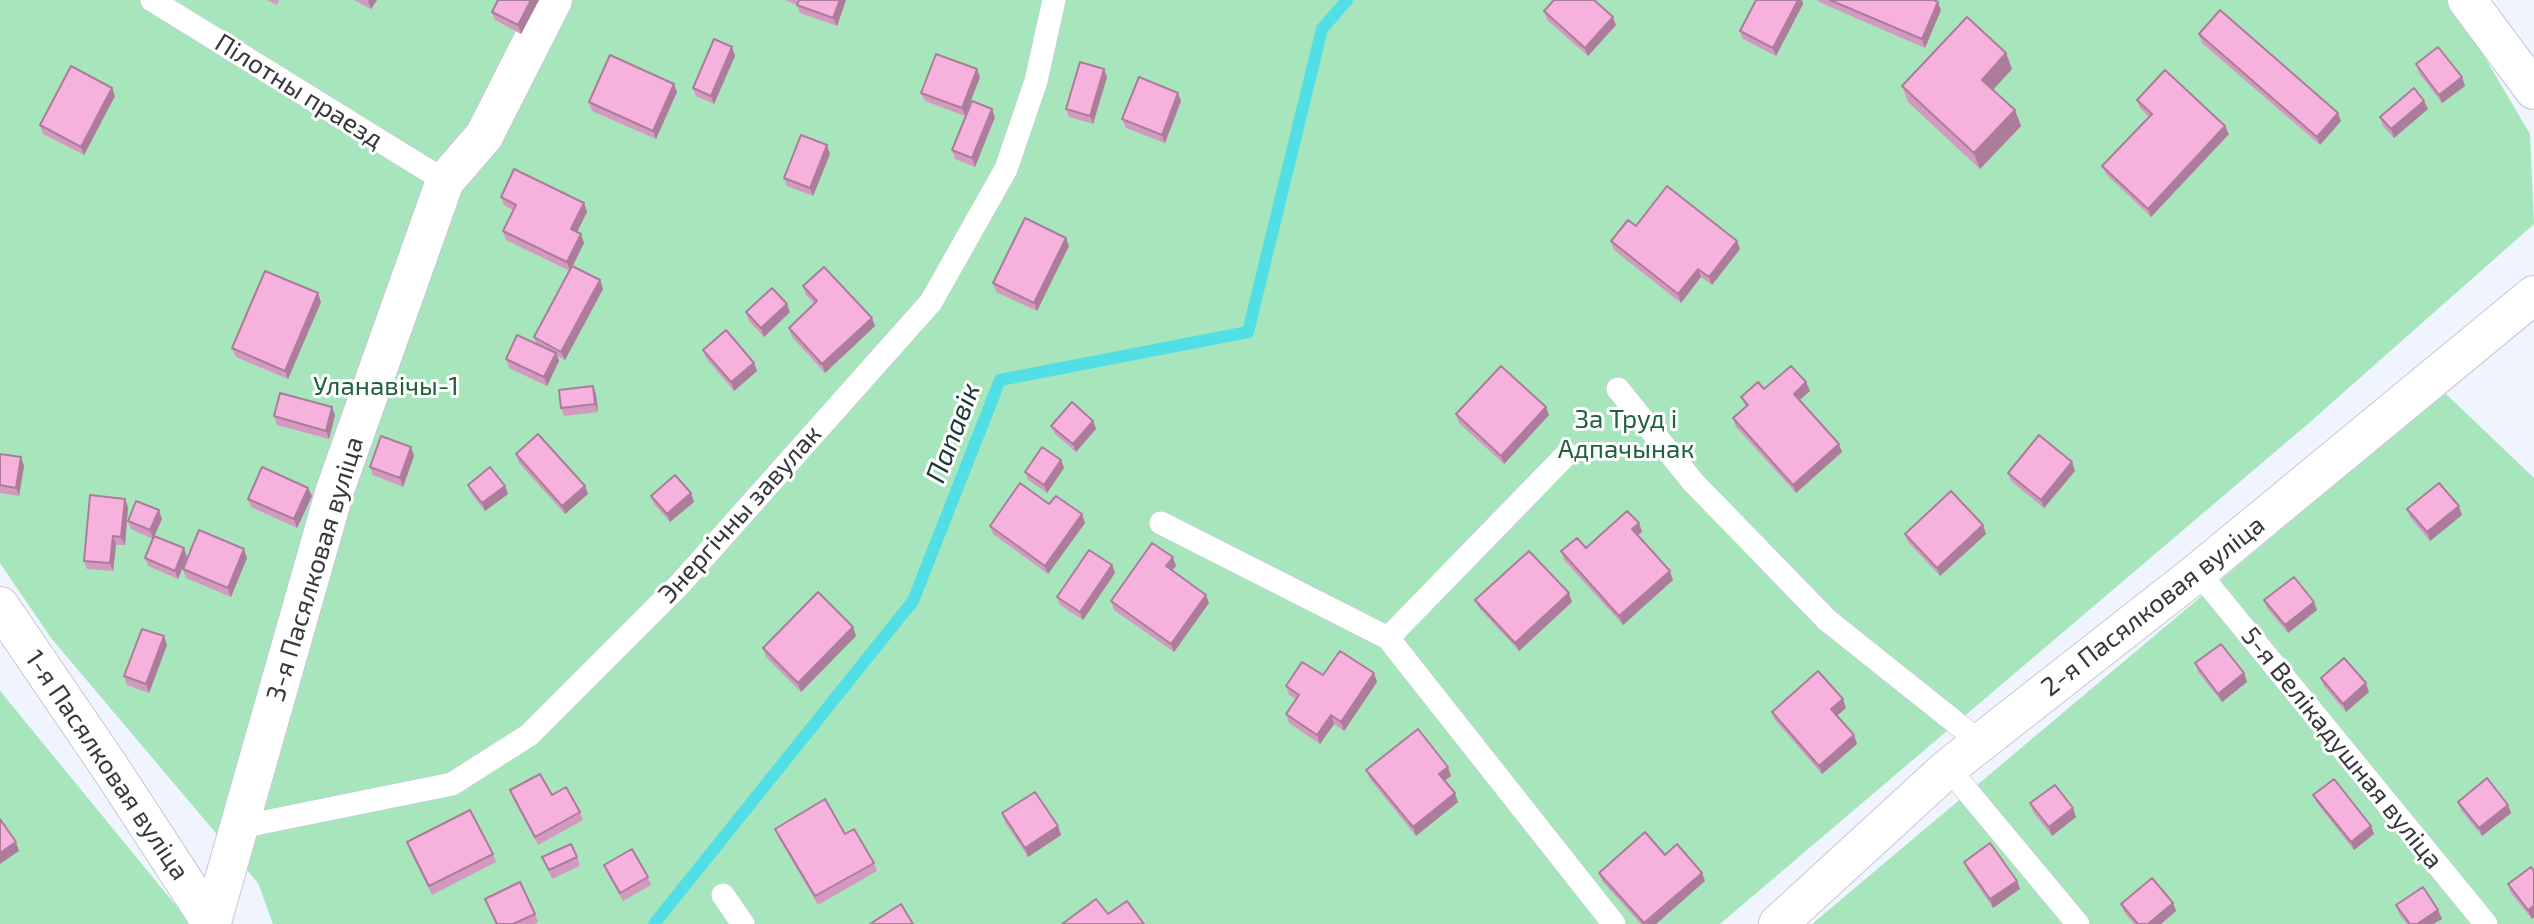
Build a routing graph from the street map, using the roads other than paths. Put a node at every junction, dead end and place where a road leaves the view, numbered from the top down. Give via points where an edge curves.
1 (152, 0) edge
2 (553, 0) edge
3 (1054, 0) edge
4 (2467, 0) edge
5 (2534, 90) edge
6 (445, 181) junction
7 (2534, 295) edge
8 (1618, 389) dead end
9 (1567, 454) dead end
10 (1161, 523) dead end
11 (2198, 572) junction
12 (0, 606) edge
13 (1388, 638) junction
14 (1980, 743) junction
15 (1948, 768) junction
16 (240, 827) junction
17 (723, 895) dead end
18 (212, 923) edge
19 (743, 924) edge
20 (1614, 924) edge
21 (1778, 924) edge
22 (2078, 924) edge
23 (2486, 924) edge

1 - 6 lane, Пілотны праезд
2 - 6 street, 3-я Пасялковая вуліца via 484,136
3 - 16 lane, Энергічны завулак via 1036,81 1006,169 931,302 680,584 529,734 452,784
4 - 5 street
6 - 16 street, 3-я Пасялковая вуліца via 335,490
7 - 11 street, 2-я Пасялковая вуліца
8 - 14 lane via 1693,482 1827,620
9 - 13 lane
10 - 13 lane
11 - 14 street, 2-я Пасялковая вуліца
11 - 23 lane, 5-я Велікадушная вуліца
12 - 18 street, 1-я Пасялковая вуліца
13 - 20 lane
14 - 15 street, 2-я Пасялковая вуліца
15 - 21 street, 2-я Пасялковая вуліца
15 - 22 lane
16 - 18 street, 3-я Пасялковая вуліца
17 - 19 lane

